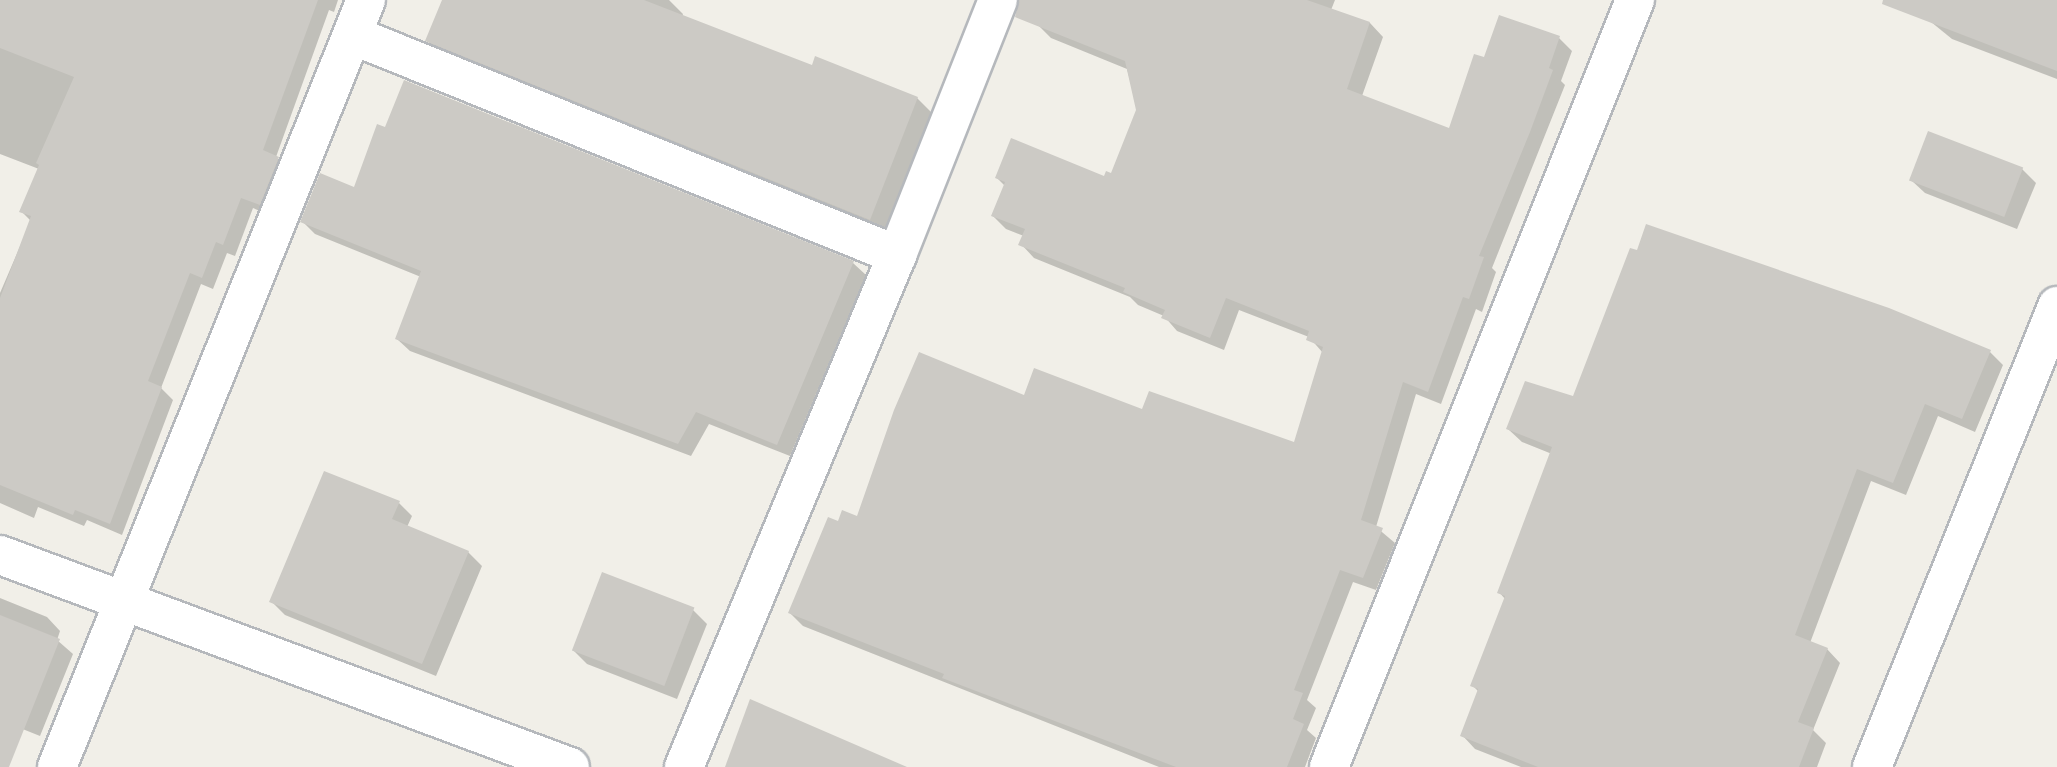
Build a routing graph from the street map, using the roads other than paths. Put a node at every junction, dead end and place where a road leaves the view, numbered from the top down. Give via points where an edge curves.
1 (366, 0) edge
2 (998, 0) edge
3 (1635, 0) edge
4 (352, 35) junction
5 (897, 256) junction
6 (2057, 306) edge
7 (0, 555) edge
8 (125, 603) junction
9 (57, 767) edge
10 (570, 767) edge
11 (684, 767) edge
12 (1329, 767) edge
13 (1872, 767) edge

1 - 4 street
2 - 5 street
3 - 12 street
4 - 5 street
4 - 8 street
5 - 11 street
6 - 13 street
7 - 8 street
8 - 9 street
8 - 10 street

